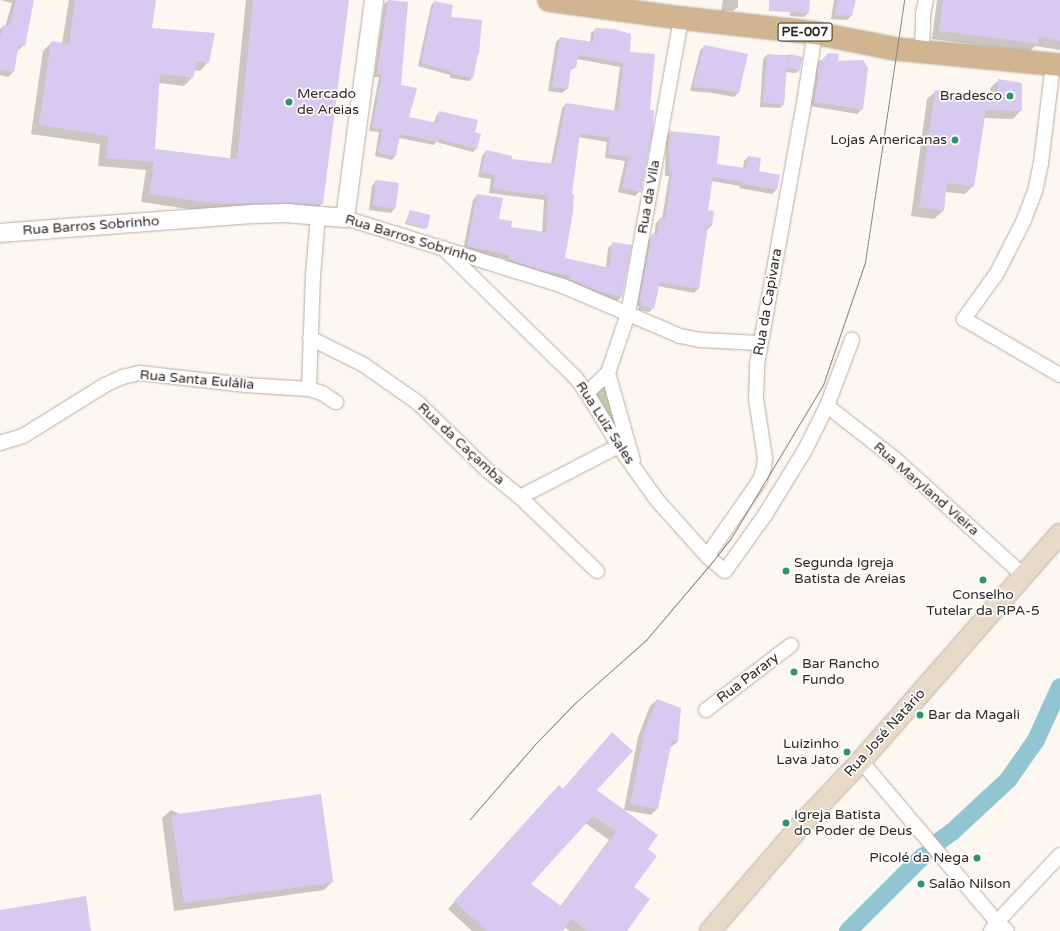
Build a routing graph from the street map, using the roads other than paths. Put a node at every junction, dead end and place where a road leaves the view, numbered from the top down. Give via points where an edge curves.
1 (374, 0) edge
2 (549, 0) edge
3 (926, 0) edge
4 (681, 18) junction
5 (815, 33) junction
6 (922, 51) junction
7 (1056, 64) edge
8 (318, 215) junction
9 (345, 218) junction
10 (0, 233) edge
11 (443, 248) junction
12 (628, 314) junction
13 (310, 338) junction
14 (852, 340) dead end
15 (760, 342) junction
16 (608, 373) junction
17 (1060, 375) edge
18 (309, 389) junction
19 (587, 393) junction
20 (336, 402) dead end
21 (827, 406) junction
22 (0, 443) edge
23 (619, 446) junction
24 (636, 472) junction
25 (520, 497) junction
26 (1060, 534) edge
27 (707, 556) junction
28 (597, 571) dead end
29 (1023, 575) junction
30 (791, 645) dead end
31 (706, 710) dead end
32 (861, 761) junction
33 (1060, 855) edge
34 (999, 928) edge
35 (710, 931) edge

1 - 9 street
2 - 4 main road, PE-007
3 - 6 street
4 - 5 main road, PE-007
4 - 12 street, Rua da Vila
5 - 6 main road, PE-007 via 896,49
5 - 15 street, Rua da Capivara
6 - 7 main road, PE-007
7 - 17 street via 1041,163 1024,220 997,273 964,320
8 - 9 street, Rua Barros Sobrinho
8 - 10 street, Rua Barros Sobrinho via 286,213 201,216 96,227
8 - 13 street
9 - 11 street, Rua Barros Sobrinho
11 - 12 street, Rua Barros Sobrinho via 563,286
11 - 19 street, Rua Luiz Sales via 576,378
12 - 15 street, Rua Barros Sobrinho via 680,336 700,340
12 - 16 street, Rua da Vila
13 - 18 street
13 - 25 street, Rua da Caçamba via 364,365 417,402 487,470
14 - 21 street
15 - 27 street, Rua da Capivara via 755,380 764,467 756,486
16 - 19 street, Rua da Vila
16 - 24 street
18 - 20 street, Rua Santa Eulália via 322,393
18 - 22 street, Rua Santa Eulália via 140,374 122,377 23,436
19 - 23 street, Rua Luiz Sales
21 - 27 street, Rua Luiz Sales via 805,450 765,515 725,570
21 - 29 street, Rua Maryland Vieira via 895,459
23 - 24 street, Rua Luiz Sales
23 - 25 street
24 - 27 street, Rua Luiz Sales via 657,500
25 - 28 street, Rua da Caçamba
26 - 29 main road, Rua José Natário
29 - 32 main road, Rua José Natário
30 - 31 street, Rua Parary
32 - 34 street
32 - 35 main road, Rua José Natário via 809,816
33 - 34 street

